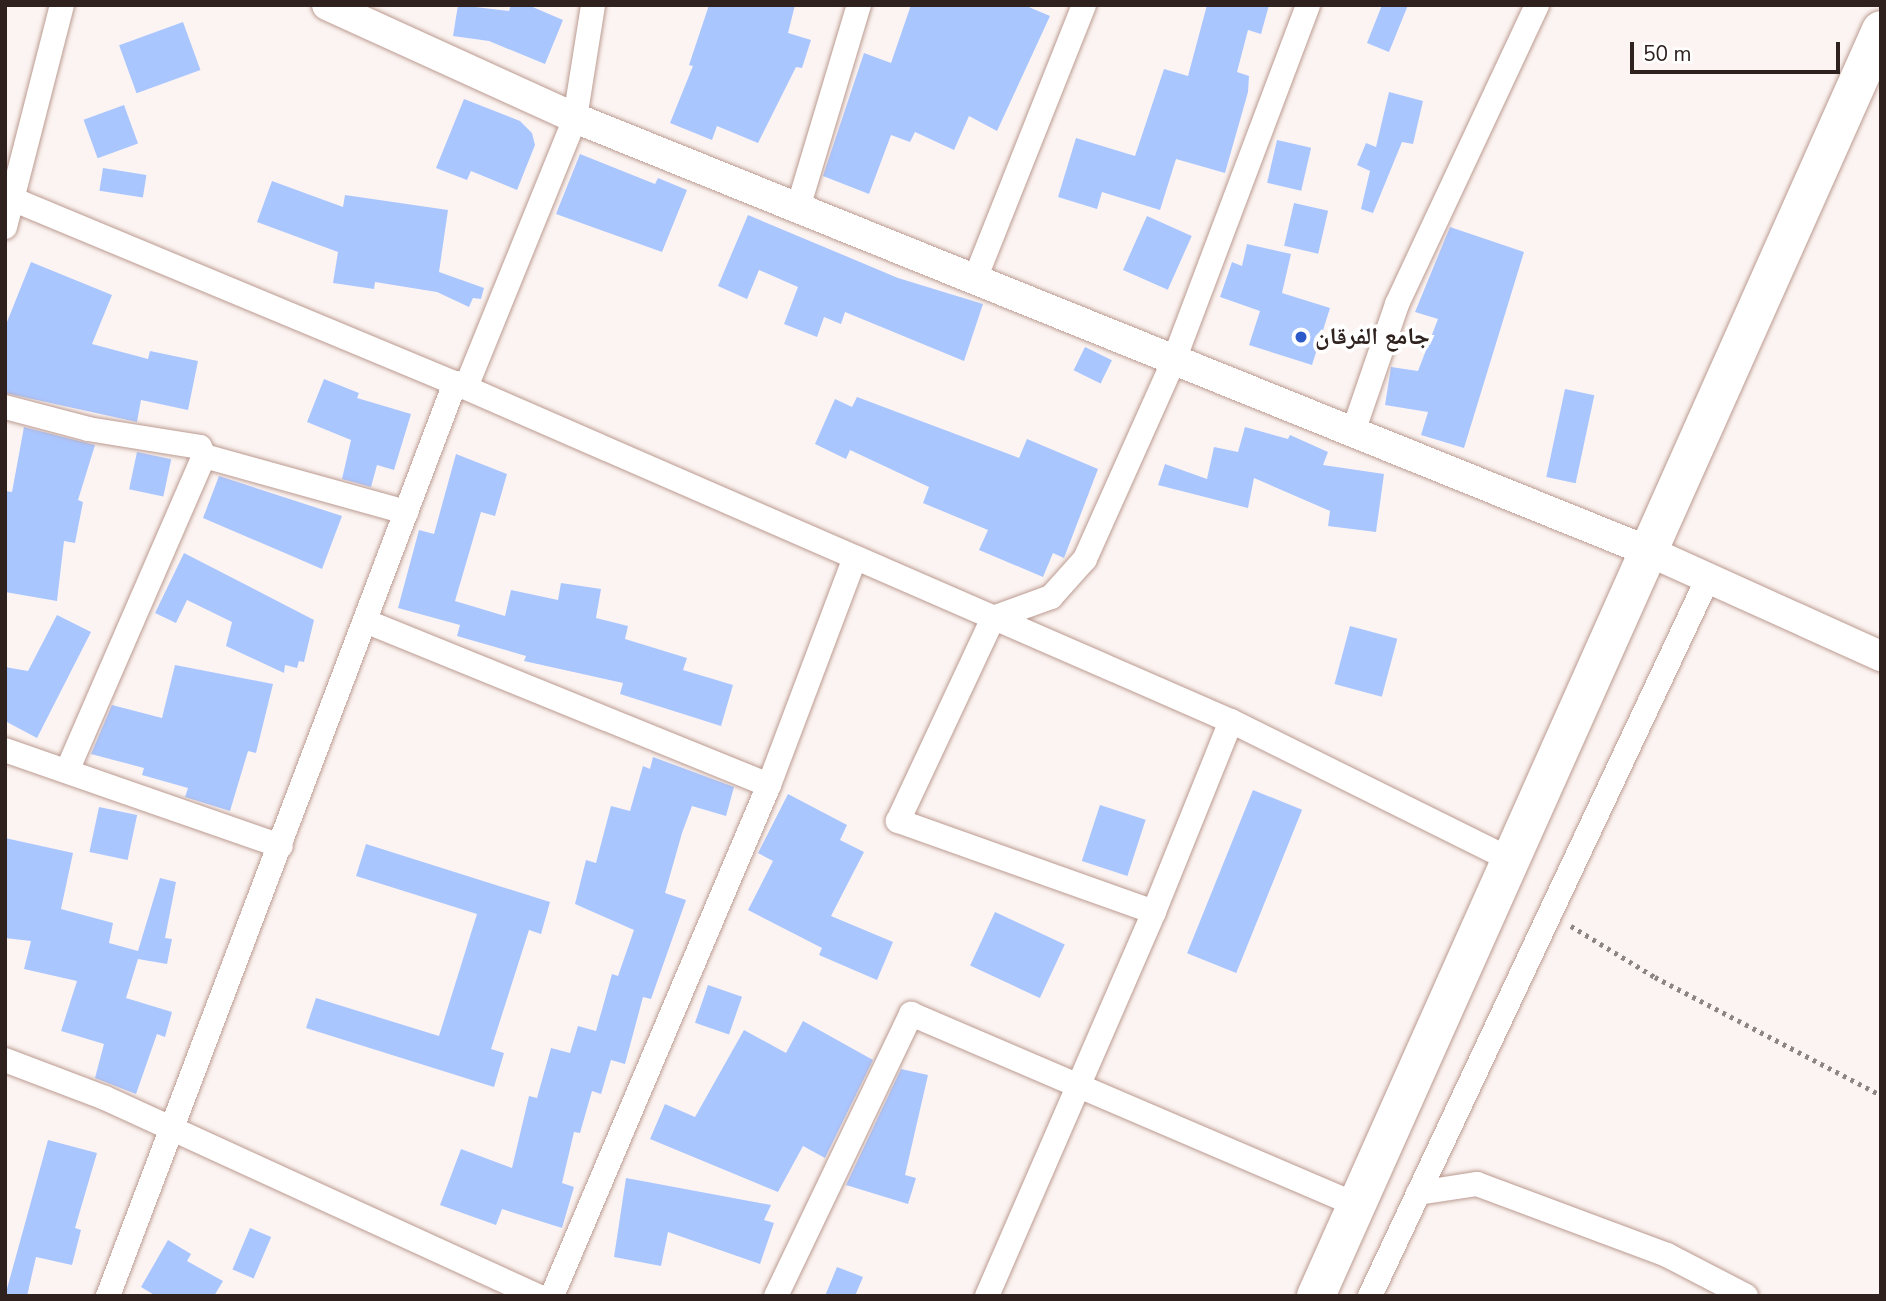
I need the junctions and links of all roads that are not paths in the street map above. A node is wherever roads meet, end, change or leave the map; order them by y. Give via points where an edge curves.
1 (62, 5) edge
2 (327, 5) edge
3 (593, 5) edge
4 (859, 5) edge
5 (1084, 5) edge
6 (1308, 5) edge
7 (1537, 5) edge
8 (1881, 30) edge
9 (575, 118) junction
10 (9, 197) edge
11 (798, 208) junction
12 (5, 227) edge
13 (975, 279) junction
14 (1174, 360) junction
15 (460, 385) junction
16 (5, 407) edge
17 (1353, 432) junction
18 (204, 456) junction
19 (406, 512) junction
20 (1648, 551) junction
21 (855, 558) junction
22 (1709, 578) junction
23 (993, 618) junction
24 (365, 621) junction
25 (1881, 656) edge
26 (1231, 721) junction
27 (5, 750) edge
28 (67, 771) junction
29 (769, 785) junction
30 (281, 846) junction
31 (1513, 861) junction
32 (1154, 912) junction
33 (5, 1060) edge
34 (1079, 1085) junction
35 (174, 1129) junction
36 (1418, 1193) junction
37 (1357, 1205) junction
38 (108, 1296) edge
39 (537, 1296) edge
40 (552, 1296) edge
41 (776, 1296) edge
42 (988, 1296) edge
43 (1316, 1296) edge
44 (1370, 1296) edge
45 (1746, 1296) edge

1 - 10 street
2 - 9 street
3 - 9 street
4 - 11 street
5 - 13 street
6 - 14 street
7 - 17 street via 1397,304
8 - 20 main road
9 - 11 street
9 - 15 street
10 - 12 street
10 - 15 street
11 - 13 street
13 - 14 street
14 - 17 street
14 - 23 street via 1085,559 1051,597
15 - 19 street
15 - 21 street
16 - 18 street via 88,429 200,447
17 - 20 street
18 - 19 street
18 - 28 street
19 - 24 street
20 - 22 street
20 - 31 main road
21 - 23 street
21 - 29 street
22 - 25 street
22 - 36 street
23 - 26 street
23 - 32 street via 898,821
24 - 29 street
24 - 30 street
26 - 31 street
26 - 32 street
27 - 28 street
28 - 30 street
29 - 40 street
30 - 35 street
31 - 37 main road
32 - 34 street
33 - 35 street
34 - 37 street
34 - 41 street via 911,1014
34 - 42 street
35 - 38 street
35 - 39 street
36 - 44 street
36 - 45 street via 1477,1184 1667,1255
37 - 43 main road

